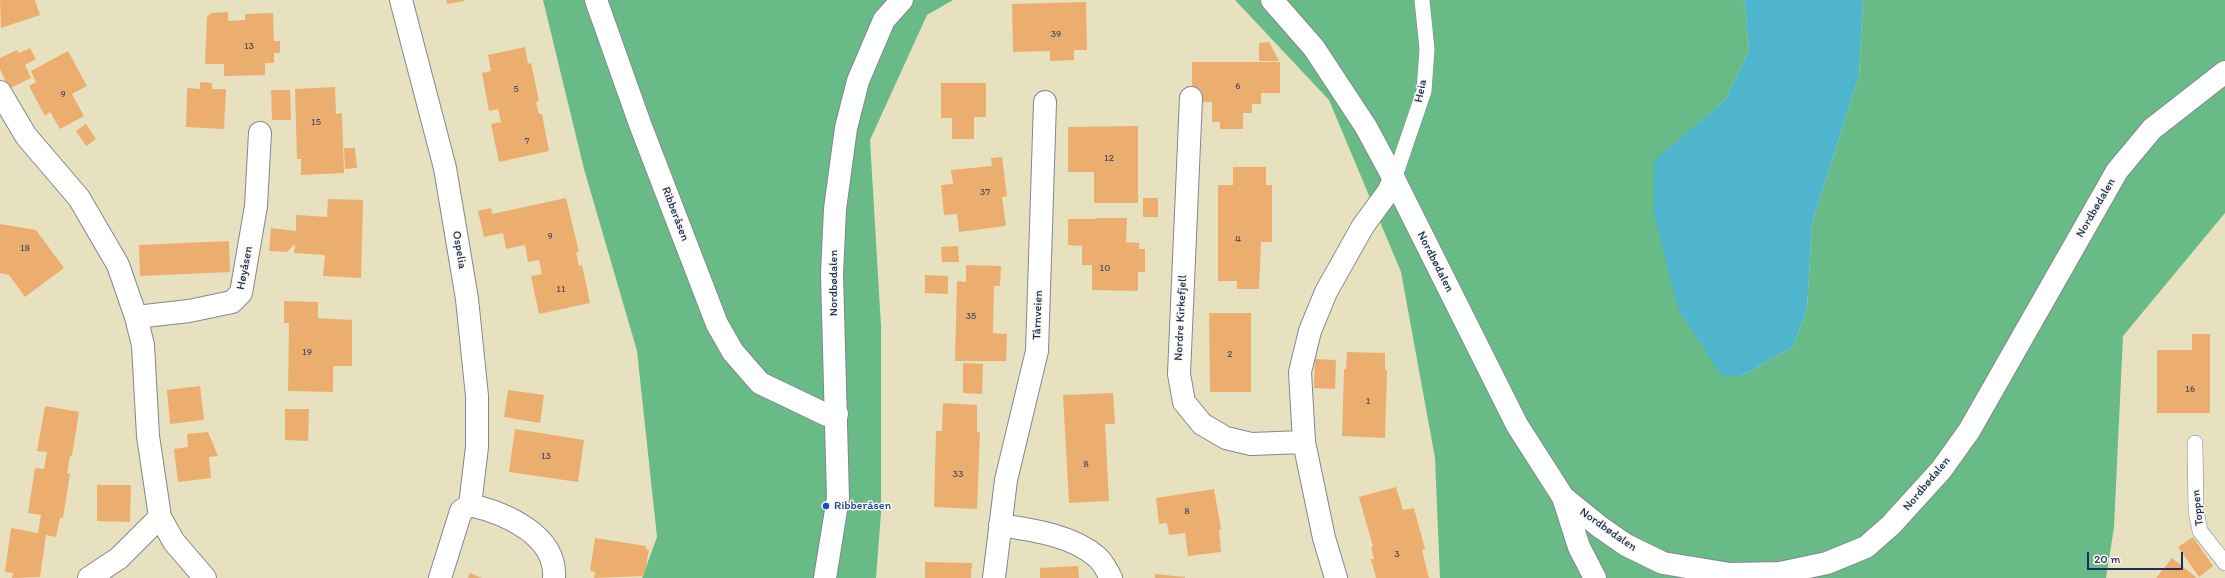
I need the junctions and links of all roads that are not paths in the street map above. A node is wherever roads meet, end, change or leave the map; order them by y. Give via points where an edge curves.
1 (401, 0) edge
2 (596, 0) edge
3 (902, 0) edge
4 (1272, 0) edge
5 (1422, 0) edge
6 (2225, 72) edge
7 (0, 92) edge
8 (1191, 98) dead end
9 (1045, 102) dead end
10 (260, 133) dead end
11 (1394, 179) junction
12 (136, 317) junction
13 (837, 414) junction
14 (1304, 442) junction
15 (2195, 443) dead end
16 (1563, 497) junction
17 (470, 505) junction
18 (160, 517) junction
19 (1000, 525) junction
20 (2225, 564) edge
21 (1729, 576) edge
22 (89, 578) edge
23 (205, 578) edge
24 (440, 578) edge
25 (554, 578) edge
26 (825, 578) edge
27 (994, 578) edge
28 (1111, 578) edge
29 (1336, 578) edge
30 (1594, 578) edge

1 - 17 street, Ospelia via 445,168 468,299 477,403 477,446
2 - 13 street, Ribberåsen via 642,132 717,324 733,352 760,383 827,415
3 - 13 street, Nordbødalen via 884,20 858,80 846,128 835,209 832,274
4 - 11 street, Nordbødalen via 1314,48 1366,127
5 - 11 lane, Heia via 1427,49 1424,91
6 - 21 street, Nordbødalen via 2152,130 2117,171 1969,431 1941,470 1891,525 1866,547 1827,562 1780,573
7 - 12 street via 26,136 79,198 118,265
8 - 14 street, Nordre Kirkefjell via 1179,374 1184,402 1202,424 1226,438 1251,444
9 - 19 street, Tårnveien via 1037,351 1006,480
10 - 12 street, Høyåsen via 256,206 242,293 232,302 189,311
11 - 14 street via 1388,192 1363,226 1326,292 1310,331 1300,372
11 - 16 street, Nordbødalen via 1517,425
12 - 18 street via 143,345 148,436
13 - 26 street, Nordbødalen via 838,498
14 - 29 street via 1324,538
15 - 20 lane, Toppen via 2196,511 2200,531
16 - 21 street, Nordbødalen via 1626,545 1663,563
16 - 30 street via 1579,547
17 - 24 street via 461,512
17 - 25 street via 512,519 532,533 547,548 554,568
18 - 22 street via 119,558
18 - 23 street via 174,542
19 - 27 street, Tårnveien
19 - 28 street via 1078,544 1098,558

